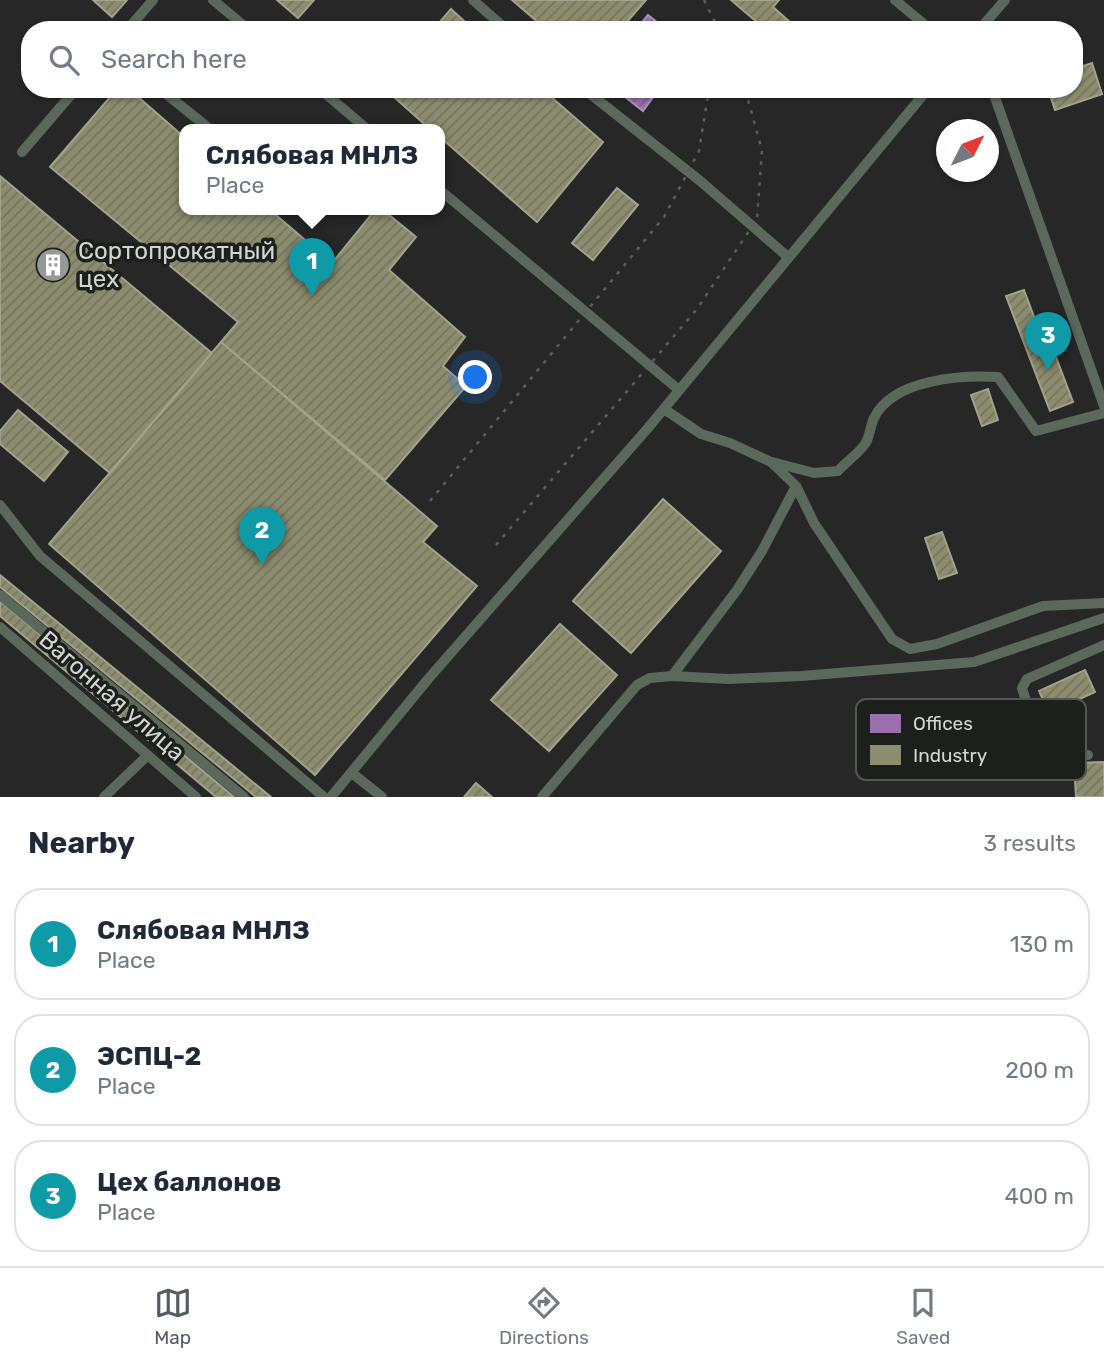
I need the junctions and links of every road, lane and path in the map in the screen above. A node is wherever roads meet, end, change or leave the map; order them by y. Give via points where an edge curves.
1 (153, 0) edge
2 (213, 0) edge
3 (473, 0) edge
4 (895, 0) edge
5 (1005, 0) edge
6 (135, 21) edge
7 (238, 21) edge
8 (497, 21) edge
9 (920, 21) edge
10 (987, 21) edge
11 (68, 98) edge
12 (171, 98) edge
13 (331, 98) edge
14 (595, 98) edge
15 (920, 98) edge
16 (995, 98) edge
17 (204, 124) edge
18 (361, 124) edge
19 (22, 152) dead end
20 (445, 194) edge
21 (788, 257) junction
22 (679, 390) junction
23 (1104, 406) edge
24 (664, 409) junction
25 (1104, 413) edge
26 (771, 462) junction
27 (796, 486) junction
28 (0, 505) edge
29 (0, 595) edge
30 (1104, 603) edge
31 (1104, 618) edge
32 (0, 627) edge
33 (1104, 645) edge
34 (673, 676) junction
35 (1026, 699) edge
36 (148, 755) junction
37 (352, 773) junction
38 (104, 797) edge
39 (196, 797) edge
40 (244, 797) edge
41 (324, 797) edge
42 (331, 797) edge
43 (382, 797) edge
44 (542, 797) edge

1 - 6 street
2 - 7 street
3 - 8 street
4 - 9 street
5 - 10 street
11 - 19 street
12 - 17 street
13 - 18 street
14 - 21 street
15 - 21 street
16 - 23 street
20 - 22 street
21 - 22 street
22 - 24 street
24 - 26 street via 701,434
24 - 37 street via 436,669
25 - 26 street via 1036,431 998,377 921,383 891,400 874,417 866,443 838,471 814,473
26 - 27 street
27 - 30 street via 814,523 870,608 892,639 910,649 937,644 1043,606
27 - 34 street via 737,590
28 - 41 street via 40,556
29 - 40 street
31 - 34 street via 974,662 801,676
32 - 36 street, Вагонная улица
33 - 35 street via 1027,679 1021,688
34 - 44 street via 650,678 637,685
36 - 38 street
36 - 39 street, Вагонная улица
37 - 42 street
37 - 43 street

